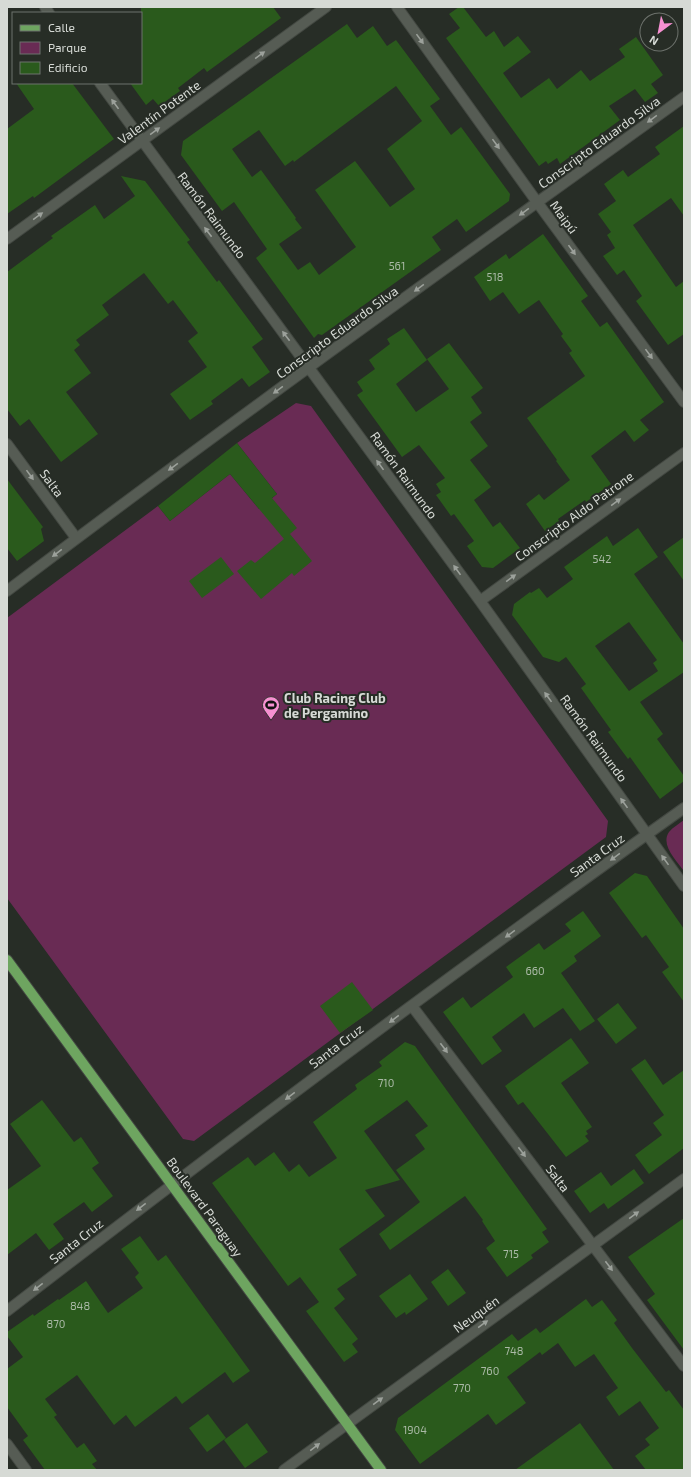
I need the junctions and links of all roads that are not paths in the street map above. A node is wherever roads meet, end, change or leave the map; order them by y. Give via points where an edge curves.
1 (326, 7) edge
2 (397, 7) edge
3 (101, 84) edge
4 (684, 97) edge
5 (141, 141) junction
6 (537, 202) junction
7 (7, 239) edge
8 (309, 367) junction
9 (684, 402) edge
10 (7, 444) edge
11 (684, 453) edge
12 (76, 538) junction
13 (7, 591) edge
14 (480, 601) junction
15 (684, 808) edge
16 (647, 834) junction
17 (684, 886) edge
18 (7, 960) edge
19 (412, 1006) junction
20 (684, 1179) edge
21 (172, 1184) junction
22 (593, 1245) junction
23 (7, 1311) edge
24 (684, 1366) edge
25 (346, 1423) junction
26 (7, 1444) edge
27 (26, 1470) edge
28 (284, 1470) edge
29 (380, 1470) edge

5 -> 1 street, Valentín Potente
2 -> 6 street, Maipú
5 -> 3 street, Ramón Raimundo
4 -> 6 street, Conscripto Eduardo Silva
7 -> 5 street, Valentín Potente
8 -> 5 street, Ramón Raimundo
6 -> 8 street, Conscripto Eduardo Silva
6 -> 9 street, Maipú
8 -> 12 street, Conscripto Eduardo Silva
14 -> 8 street, Ramón Raimundo
10 -> 12 street, Salta
14 -> 11 street, Conscripto Aldo Patrone
12 -> 13 street, Conscripto Eduardo Silva
16 -> 14 street, Ramón Raimundo
15 - 16 street, Santa Cruz
17 -> 16 street, Ramón Raimundo
16 -> 19 street, Santa Cruz
18 - 21 main road, Boulevard Paraguay
19 -> 21 street, Santa Cruz
19 -> 22 street, Salta
22 -> 20 street, Neuquén
21 -> 23 street, Santa Cruz
21 - 25 main road, Boulevard Paraguay
22 -> 24 street, Salta
25 -> 22 street, Neuquén
28 -> 25 street, Neuquén
25 - 29 main road, Boulevard Paraguay
26 - 27 street

